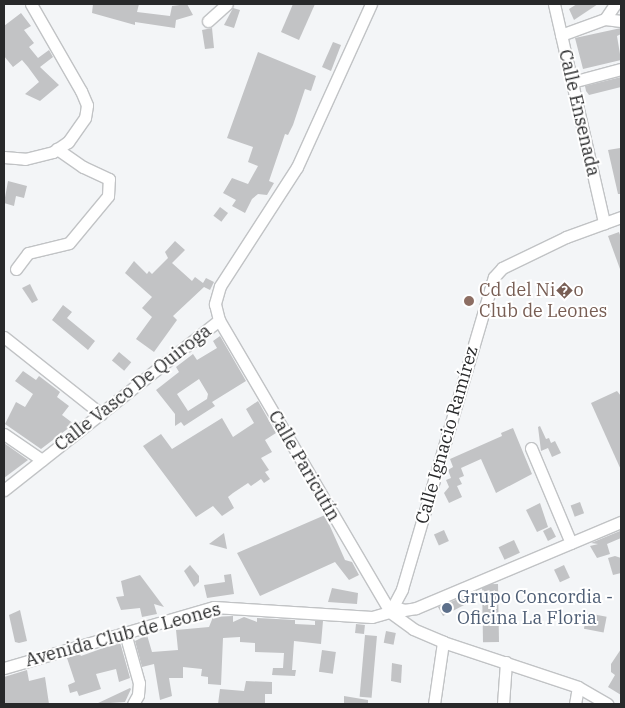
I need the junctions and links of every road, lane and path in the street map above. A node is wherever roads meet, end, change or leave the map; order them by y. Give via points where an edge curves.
1 (31, 4) edge
2 (227, 4) edge
3 (371, 4) edge
4 (554, 4) edge
5 (615, 4) edge
6 (605, 19) junction
7 (208, 21) dead end
8 (621, 21) edge
9 (561, 35) junction
10 (621, 69) edge
11 (572, 82) junction
12 (57, 149) junction
13 (4, 157) edge
14 (621, 217) edge
15 (604, 223) junction
16 (16, 268) dead end
17 (218, 320) junction
18 (4, 337) edge
19 (101, 414) junction
20 (4, 434) edge
21 (531, 448) dead end
22 (42, 460) junction
23 (4, 490) edge
24 (621, 522) edge
25 (571, 543) junction
26 (392, 609) junction
27 (125, 633) junction
28 (443, 642) junction
29 (506, 662) junction
30 (4, 668) edge
31 (578, 686) junction
32 (133, 704) edge
33 (434, 704) edge
34 (503, 704) edge
35 (575, 704) edge
36 (607, 704) edge

1 - 12 street via 87,105 85,118 78,130
2 - 7 street
3 - 17 street, Calle Vasco De Quiroga via 297,167 220,286 215,304
4 - 9 street, Calle Ensenada
5 - 6 street
6 - 8 street
6 - 9 street
9 - 11 street, Calle Ensenada
10 - 11 street
11 - 15 street, Calle Ensenada
12 - 13 street via 25,159
12 - 16 street via 83,167 109,179 108,196 69,243 28,253
14 - 15 street, Calle Ignacio Ramírez
15 - 26 street, Calle Ignacio Ramírez via 502,268 494,277
17 - 19 street, Calle Vasco De Quiroga
17 - 26 street, Calle Paricutín
18 - 19 street
19 - 22 street, Calle Vasco De Quiroga
20 - 22 street
21 - 25 street
22 - 23 street, Calle Vasco De Quiroga
24 - 25 street, Avenida Club de Leones
25 - 26 street, Avenida Club de Leones via 410,610
26 - 27 street, Avenida Club de Leones via 372,617 214,607
26 - 28 street via 413,629
27 - 30 street, Avenida Club de Leones
27 - 32 street via 139,683
28 - 29 street
28 - 33 street
29 - 31 street
29 - 34 street
31 - 35 street
31 - 36 street

